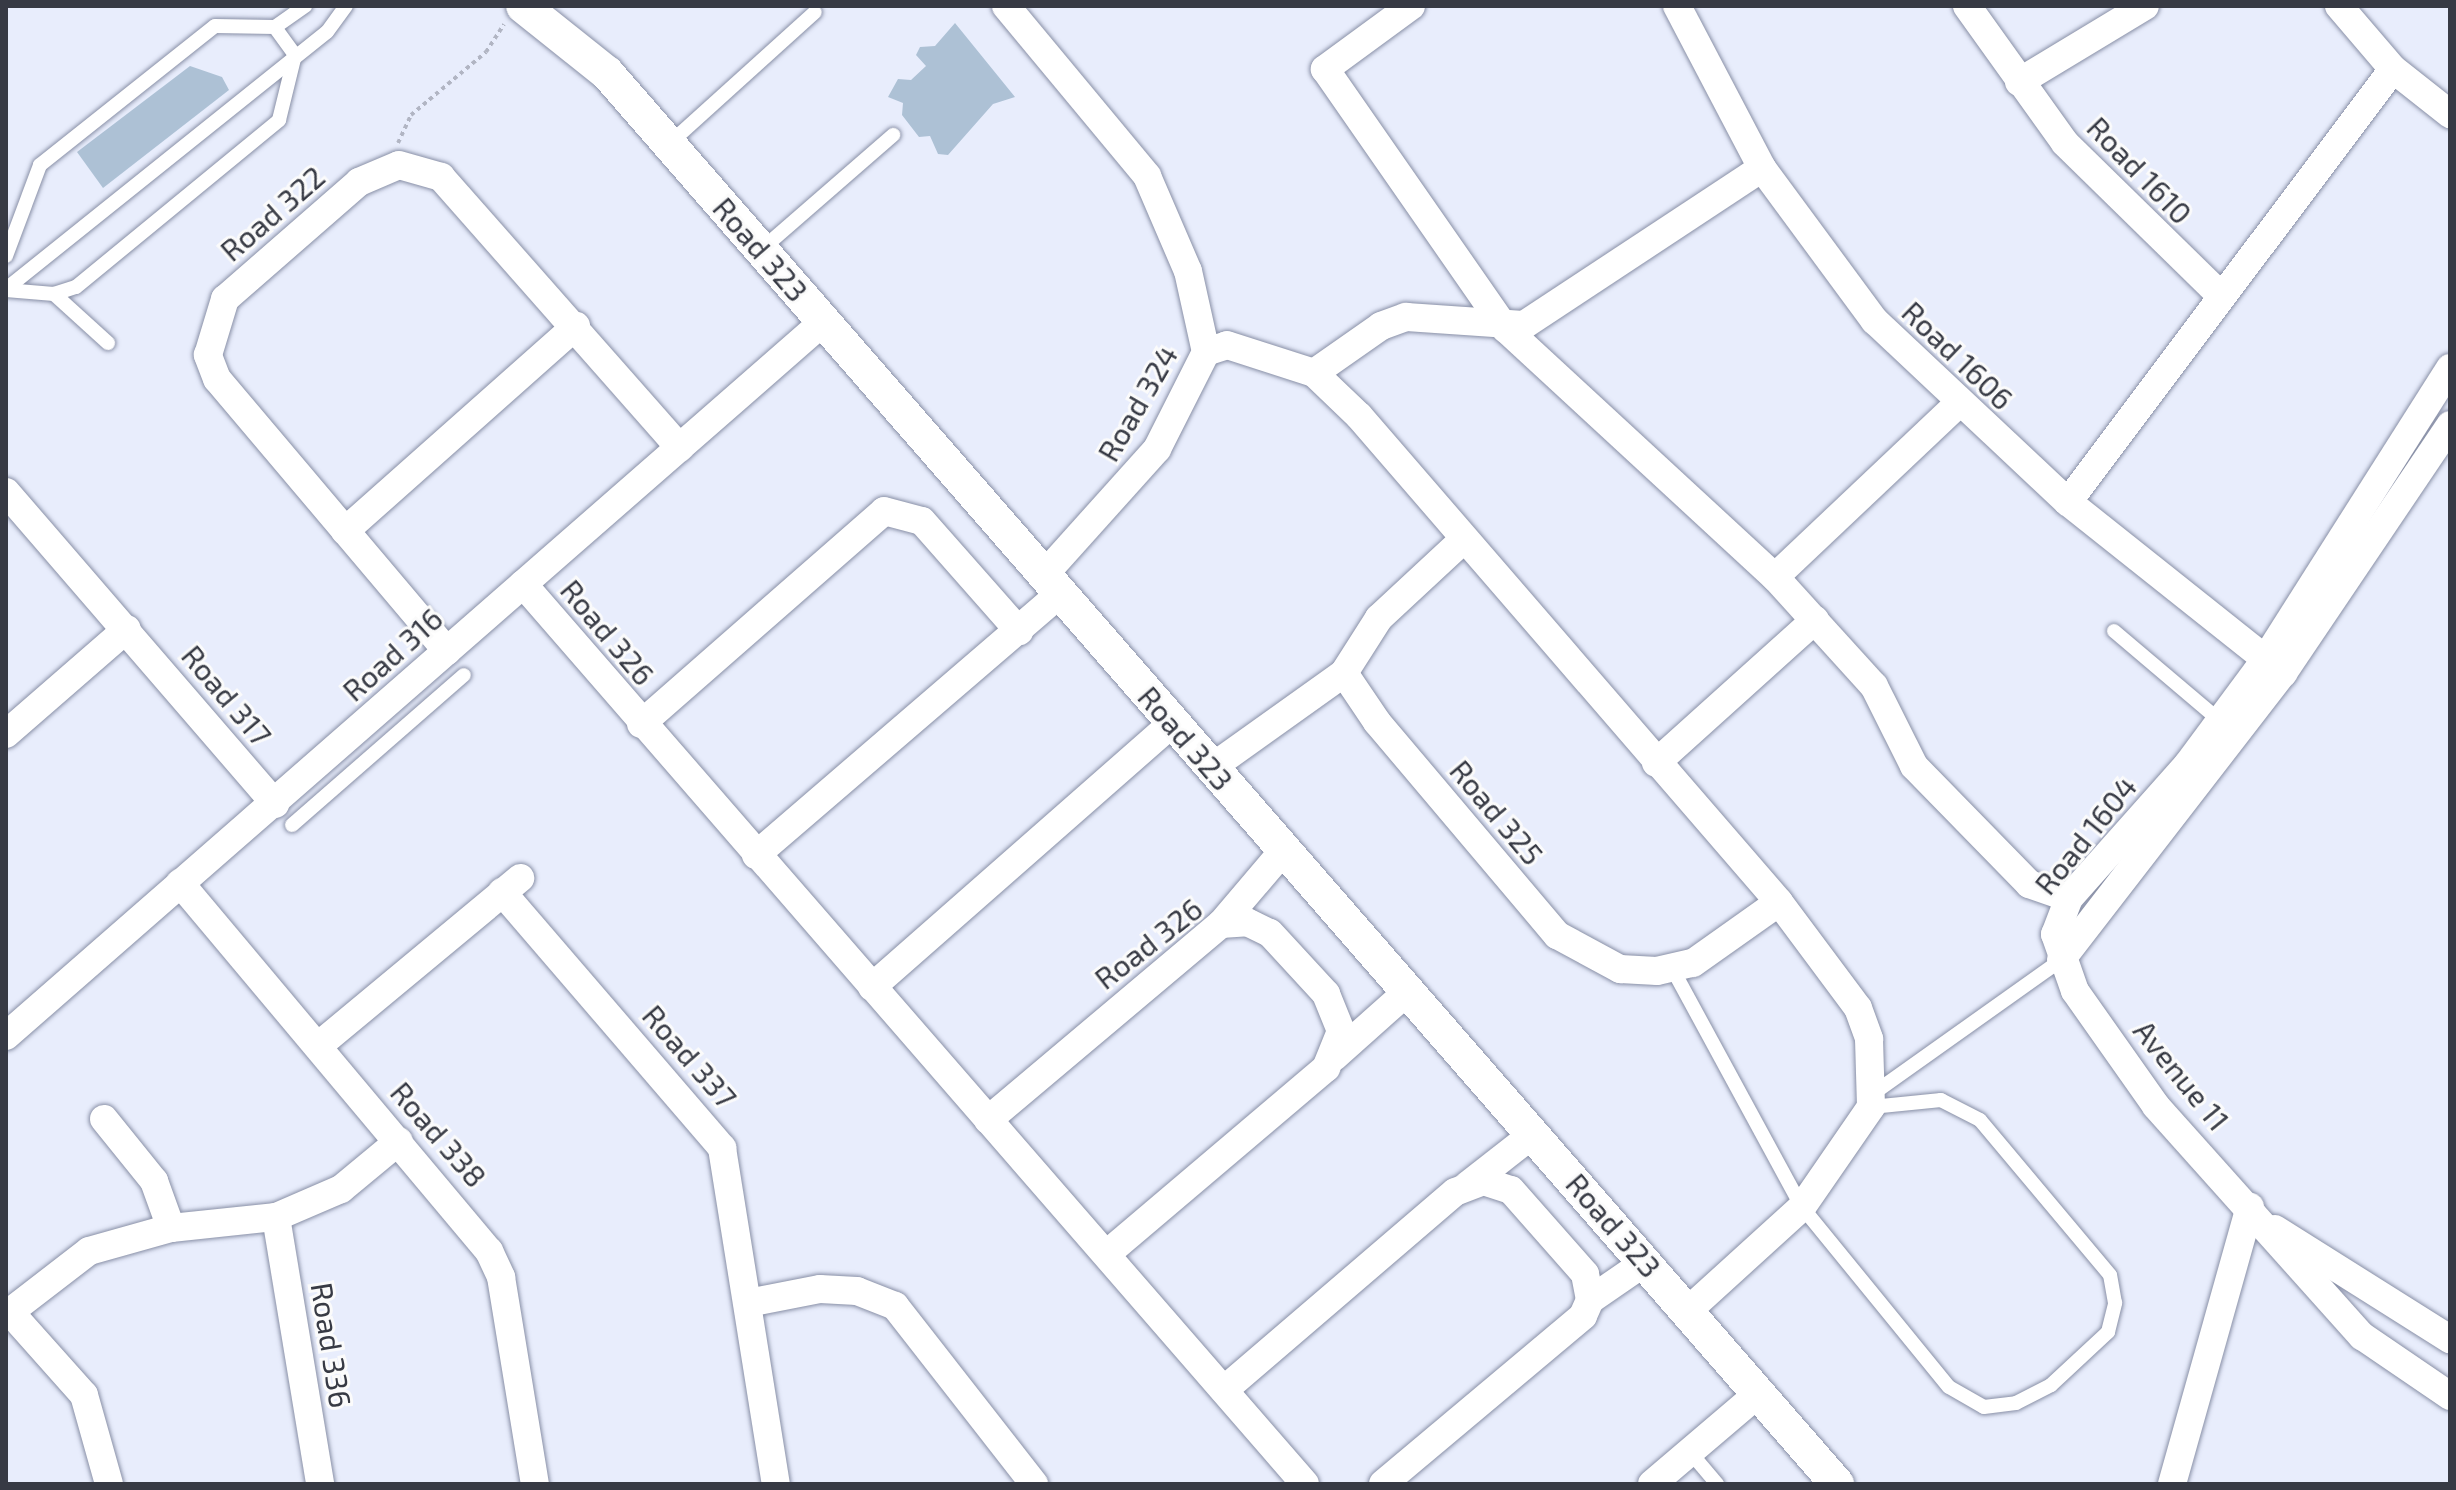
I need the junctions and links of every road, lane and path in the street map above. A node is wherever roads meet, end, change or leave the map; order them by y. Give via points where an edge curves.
1 (305, 6) edge
2 (346, 6) edge
3 (1006, 6) edge
4 (1411, 6) edge
5 (1677, 6) edge
6 (1967, 6) edge
7 (2145, 6) edge
8 (2339, 6) edge
9 (516, 10) edge
10 (815, 12) dead end
11 (275, 27) junction
12 (295, 55) junction
13 (2393, 69) junction
14 (2019, 82) junction
15 (2450, 114) edge
16 (893, 135) dead end
17 (670, 144) junction
18 (399, 165) junction
19 (1762, 168) junction
20 (762, 249) junction
21 (6, 256) edge
22 (6, 290) edge
23 (54, 294) junction
24 (2221, 296) junction
25 (823, 322) junction
26 (576, 326) junction
27 (1506, 329) junction
28 (108, 343) dead end
29 (1206, 352) junction
30 (2450, 368) edge
31 (1314, 373) junction
32 (1957, 405) junction
33 (2450, 425) edge
34 (680, 448) junction
35 (6, 492) edge
36 (2068, 502) junction
37 (345, 531) junction
38 (1463, 540) junction
39 (1775, 577) junction
40 (523, 584) junction
41 (1053, 584) junction
42 (1815, 620) junction
43 (127, 629) junction
44 (1019, 631) junction
45 (2114, 631) dead end
46 (447, 651) junction
47 (2274, 666) junction
48 (1344, 673) junction
49 (464, 675) dead end
50 (2220, 721) junction
51 (1172, 723) junction
52 (641, 724) junction
53 (6, 734) edge
54 (1656, 763) junction
55 (1211, 768) junction
56 (284, 814) junction
57 (1284, 850) junction
58 (756, 855) junction
59 (180, 883) junction
60 (2069, 898) junction
61 (1779, 902) junction
62 (1221, 924) junction
63 (2061, 960) junction
64 (1672, 968) junction
65 (872, 987) junction
66 (1408, 991) junction
67 (6, 1036) edge
68 (318, 1046) junction
69 (1334, 1057) junction
70 (1873, 1100) junction
71 (104, 1119) dead end
72 (988, 1120) junction
73 (1533, 1134) junction
74 (399, 1141) junction
75 (1468, 1185) junction
76 (1802, 1207) junction
77 (2257, 1215) junction
78 (276, 1217) junction
79 (171, 1228) junction
80 (1107, 1254) junction
81 (1645, 1262) junction
82 (1590, 1300) junction
83 (748, 1303) junction
84 (1689, 1310) junction
85 (8, 1314) edge
86 (2450, 1339) edge
87 (1224, 1390) junction
88 (1759, 1393) junction
89 (2450, 1396) edge
90 (1690, 1452) junction
91 (109, 1484) edge
92 (320, 1484) edge
93 (535, 1484) edge
94 (776, 1484) edge
95 (1034, 1484) edge
96 (1305, 1484) edge
97 (1383, 1484) edge
98 (1652, 1484) edge
99 (1717, 1484) edge
100 (1837, 1484) edge
101 (2172, 1484) edge

1 - 11 lane
2 - 12 lane
3 - 29 street, Road 324 via 1147,176 1188,271
4 - 27 street via 1325,69
5 - 19 street, Road 1606
6 - 14 street, Road 1610
7 - 14 street
8 - 13 street
9 - 17 street, Road 323 via 584,51
9 - 18 path via 486,52 404,123
10 - 17 lane
11 - 12 lane
11 - 21 lane via 215,26 40,165
12 - 22 lane
12 - 23 lane via 279,120 76,287
13 - 15 street
13 - 24 street
14 - 24 street, Road 1610 via 2112,196
16 - 20 lane
17 - 20 street, Road 323
18 - 26 street via 428,170 453,186
18 - 37 street, Road 322 via 359,182 225,299 211,325 208,355 217,379
19 - 27 street via 1538,318
19 - 32 street, Road 1606 via 1834,274
20 - 25 street, Road 323
22 - 23 lane
23 - 28 lane
24 - 36 street
25 - 34 street, Road 316
25 - 41 street, Road 323
26 - 34 street
26 - 37 street
27 - 31 street via 1454,316 1406,317 1381,326
27 - 39 street
29 - 31 street via 1227,345
29 - 41 street, Road 324 via 1157,449
30 - 47 street, Road 1604
31 - 38 street
32 - 36 street, Road 1606
32 - 39 street
33 - 47 street, Road 1604
34 - 40 street, Road 316
35 - 43 street, Road 317
36 - 47 street, Road 1606
37 - 46 street, Road 322
38 - 48 street via 1379,618
38 - 54 street
39 - 42 street
40 - 46 street, Road 316
40 - 52 street, Road 326
41 - 44 street, Road 324
41 - 51 street, Road 323
42 - 54 street
42 - 60 street via 1874,686 1914,766 2029,884
43 - 53 street
43 - 56 street, Road 317
44 - 52 street, Road 326 via 922,521 884,511
44 - 58 street, Road 324
45 - 50 lane
46 - 56 street, Road 316
47 - 50 street, Road 1604
47 - 63 street, Road 1604
48 - 55 street
48 - 64 street, Road 325 via 1377,722 1557,935 1620,969
49 - 56 lane
50 - 60 street, Road 1604
51 - 55 street, Road 323
51 - 65 street
52 - 58 street, Road 326
54 - 61 street
55 - 57 street, Road 323
56 - 59 street, Road 316
57 - 62 street
57 - 66 street, Road 323
58 - 65 street, Road 326
59 - 67 street, Road 316
59 - 68 street, Road 338
60 - 63 street, Road 1604 via 2055,934
61 - 64 street, Road 325 via 1725,944
61 - 70 street via 1858,1008
62 - 69 street, Road 326 via 1247,922 1270,933 1326,994 1341,1031
62 - 72 street, Road 326
63 - 70 lane
63 - 77 street, Avenue 11 via 2156,1106
64 - 76 lane
65 - 72 street, Road 326
66 - 69 street
66 - 73 street, Road 323
68 - 74 street, Road 338
68 - 83 street, Road 337 via 511,885 714,1133
69 - 80 street
70 - 76 street
70 - 76 lane via 1941,1100 1980,1120 2110,1275 2115,1303 2108,1332 2051,1385 2016,1403 1984,1407 1949,1387
71 - 79 street via 154,1181
72 - 80 street, Road 326
73 - 75 street
73 - 81 street, Road 323
74 - 78 street via 341,1189
74 - 93 street, Road 338 via 473,1225 501,1277
75 - 82 street via 1511,1190 1577,1261
75 - 87 street
76 - 84 street
77 - 86 street, Avenue 11
77 - 89 street, Avenue 11 via 2362,1336
77 - 101 street
78 - 79 street
78 - 92 street, Road 336
79 - 85 street via 89,1251
80 - 87 street, Road 326
81 - 82 street
81 - 84 street, Road 323
82 - 97 street via 1583,1316
83 - 94 street, Road 337
83 - 95 street via 820,1289 857,1291 895,1306
84 - 88 street, Road 323
85 - 91 street via 84,1395
87 - 96 street, Road 326
88 - 90 street
88 - 100 street, Road 323
90 - 98 street
90 - 99 lane

